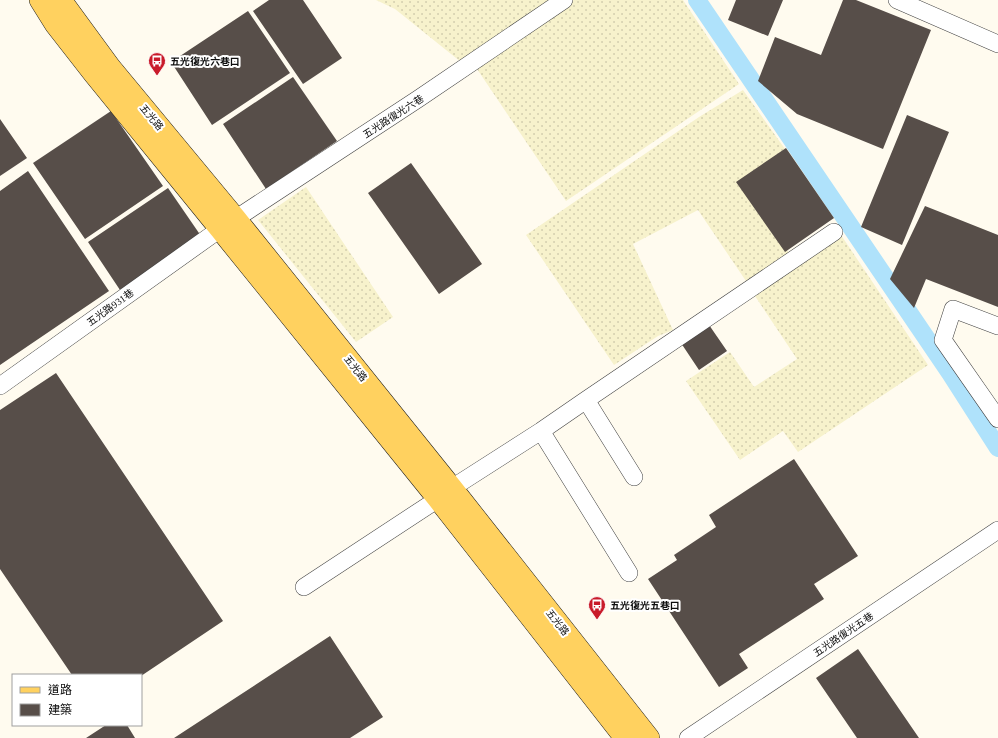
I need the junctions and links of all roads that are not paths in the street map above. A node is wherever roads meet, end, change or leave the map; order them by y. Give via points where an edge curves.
1 (40, 0) edge
2 (60, 0) edge
3 (564, 0) edge
4 (897, 0) edge
5 (998, 44) edge
6 (228, 224) junction
7 (834, 232) dead end
8 (998, 326) edge
9 (0, 386) edge
10 (586, 400) junction
11 (998, 419) edge
12 (541, 431) junction
13 (634, 477) dead end
14 (445, 494) junction
15 (998, 530) edge
16 (629, 573) dead end
17 (304, 587) dead end
18 (625, 738) edge
19 (649, 738) edge
20 (688, 738) edge

1 - 6 main road, 五光路 via 55,24 94,74
2 - 6 main road, 五光路
3 - 6 lane, 五光路復光六巷
4 - 5 lane
6 - 9 lane, 五光路931巷
6 - 14 main road, 五光路
7 - 10 lane
8 - 11 lane via 953,309 943,340
10 - 12 lane
10 - 13 lane
12 - 14 lane
12 - 16 lane
14 - 17 lane
14 - 18 main road, 五光路
14 - 19 main road, 五光路
15 - 20 lane, 五光路復光五巷

